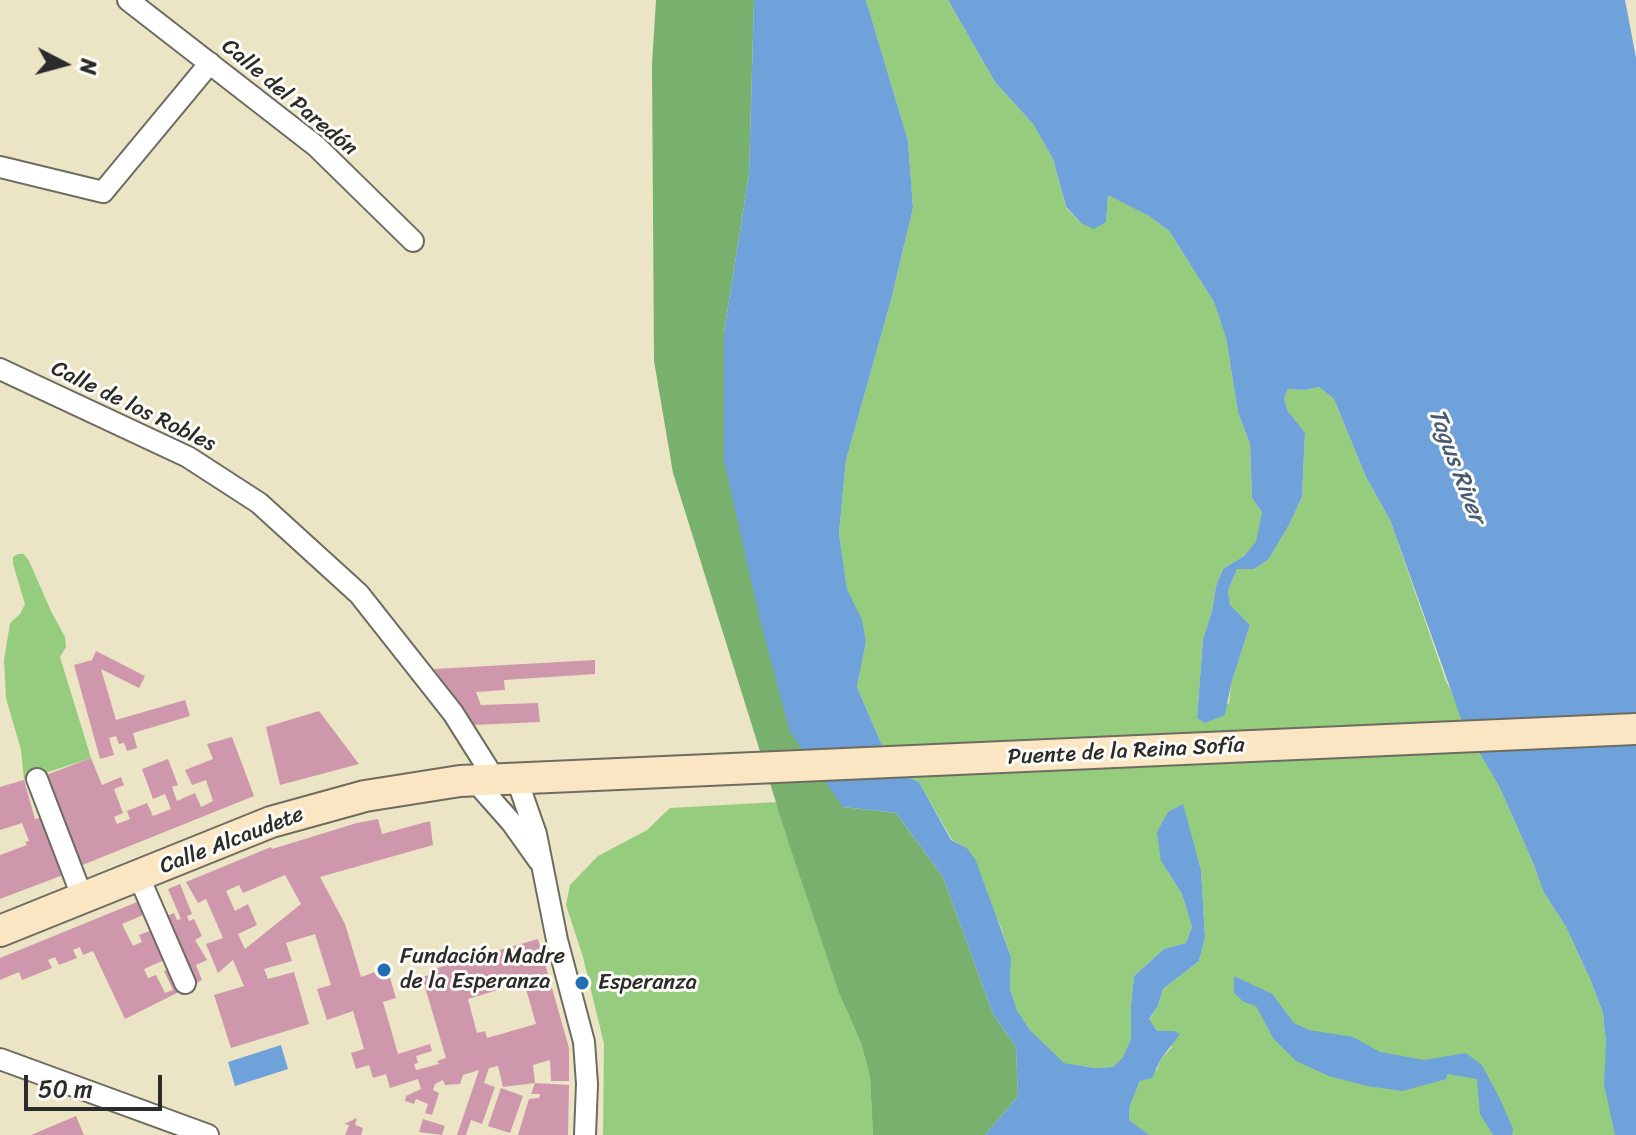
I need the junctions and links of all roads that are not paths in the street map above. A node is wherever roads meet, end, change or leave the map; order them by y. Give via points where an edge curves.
1 (128, 0) edge
2 (210, 63) junction
3 (0, 167) edge
4 (413, 241) dead end
5 (0, 369) edge
6 (1636, 729) edge
7 (468, 737) junction
8 (616, 776) joint
9 (37, 779) dead end
10 (486, 779) junction
11 (542, 864) junction
12 (139, 877) junction
13 (83, 899) junction
14 (0, 931) edge
15 (185, 983) dead end
16 (0, 1059) edge
17 (208, 1135) edge
18 (585, 1135) edge

1 - 2 street, Calle del Paredón
2 - 3 street via 103,192
2 - 4 street, Calle del Paredón via 316,146
5 - 7 street, Calle de los Robles via 188,457 259,503 359,594
6 - 8 main road, Puente de la Reina Sofía
7 - 10 street
7 - 10 street, Calle de los Robles
8 - 10 main road, Calle Alcaudete
9 - 13 street
10 - 11 street
10 - 11 street via 536,834
10 - 12 main road, Calle Alcaudete via 365,796 271,822
11 - 18 street via 584,1042
12 - 13 main road, Calle Alcaudete
12 - 15 street
13 - 14 main road, Calle Alcaudete
16 - 17 street

